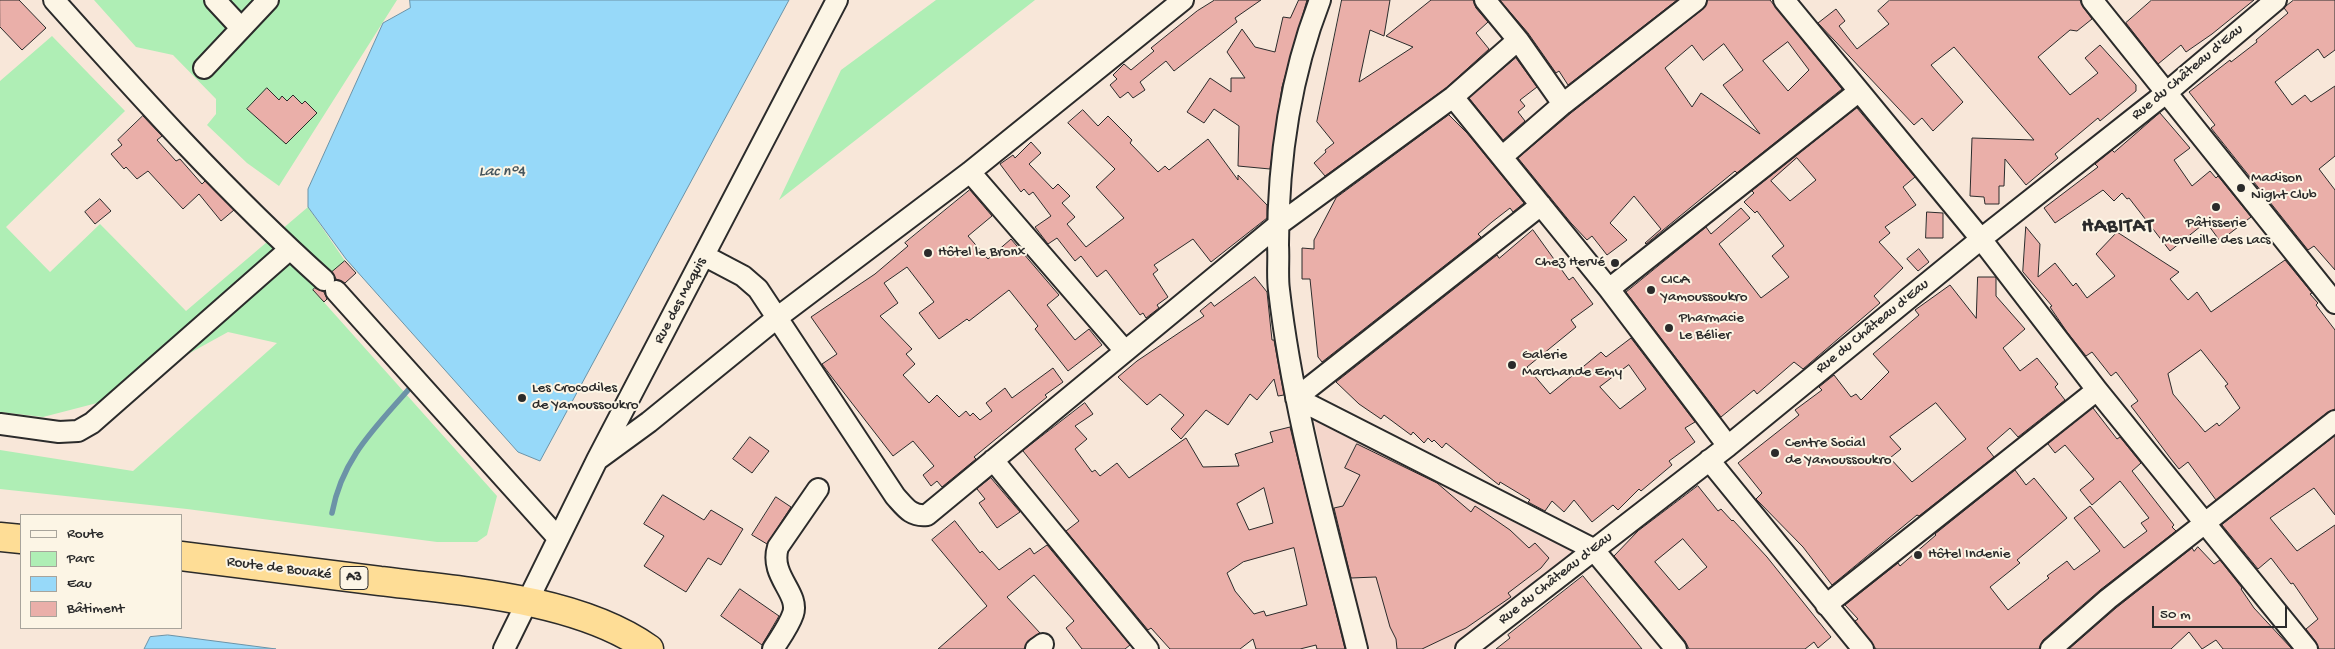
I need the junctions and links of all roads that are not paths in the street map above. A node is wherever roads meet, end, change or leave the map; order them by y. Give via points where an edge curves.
1 (54, 0) edge
2 (214, 0) edge
3 (268, 0) edge
4 (837, 0) edge
5 (1183, 0) edge
6 (1320, 0) edge
7 (1485, 0) edge
8 (1696, 0) edge
9 (1784, 0) edge
10 (2092, 0) edge
11 (2276, 0) edge
12 (240, 28) junction
13 (1518, 40) junction
14 (204, 68) dead end
15 (1858, 92) junction
16 (2166, 92) junction
17 (1453, 97) junction
18 (1563, 104) junction
19 (1502, 156) junction
20 (970, 172) junction
21 (1540, 205) junction
22 (1278, 225) junction
23 (1981, 239) junction
24 (290, 249) junction
25 (705, 256) junction
26 (1609, 289) junction
27 (2335, 302) edge
28 (778, 317) junction
29 (1124, 351) junction
30 (2097, 390) junction
31 (1296, 398) junction
32 (2335, 421) edge
33 (0, 424) edge
34 (1728, 446) junction
35 (597, 460) junction
36 (993, 460) junction
37 (1709, 460) junction
38 (818, 489) dead end
39 (2204, 523) junction
40 (0, 536) edge
41 (558, 538) junction
42 (20, 539) edge
43 (1594, 549) junction
44 (182, 556) edge
45 (526, 602) junction
46 (1826, 605) junction
47 (504, 649) edge
48 (649, 649) edge
49 (774, 649) edge
50 (1148, 649) edge
51 (1357, 649) edge
52 (1466, 649) edge
53 (1676, 649) edge
54 (1864, 649) edge
55 (2051, 649) edge
56 (2308, 649) edge

1 - 24 street via 158,116
2 - 12 street
3 - 12 street
4 - 25 street, Rue des Maquis
5 - 20 street
6 - 22 street via 1292,96 1280,181
7 - 13 street
8 - 18 street
9 - 15 street
10 - 16 street
11 - 16 street, Rue du Château d'Eau
12 - 14 street
13 - 17 street
13 - 18 street
15 - 23 street
15 - 26 street
16 - 23 street, Rue du Château d'Eau
16 - 27 street
17 - 19 street
17 - 22 street
18 - 19 street
19 - 21 street
20 - 28 street
20 - 29 street
21 - 26 street
21 - 31 street
22 - 29 street
22 - 31 street via 1279,289
23 - 30 street
23 - 34 street, Rue du Château d'Eau
24 - 33 street via 92,423 78,431 59,432
24 - 41 street via 330,285
25 - 28 street via 743,276 758,289
25 - 35 street, Rue des Maquis
26 - 34 street
28 - 35 street
28 - 36 street via 908,511 920,516 928,515
29 - 36 street
30 - 39 street
30 - 46 street
31 - 43 street
31 - 51 street
32 - 39 street
34 - 37 street, Rue du Château d'Eau
35 - 41 street, Rue des Maquis
36 - 50 street
37 - 43 street, Rue du Château d'Eau
37 - 46 street
38 - 49 street via 778,547 775,564 792,599 794,613
39 - 55 street
39 - 56 street
40 - 42 highway
41 - 45 street, Rue des Maquis
43 - 52 street, Rue du Château d'Eau
43 - 53 street
44 - 45 highway, Route de Bouaké / A3
45 - 47 street, Rue des Maquis
45 - 48 highway, A3 via 592,620
46 - 54 street

